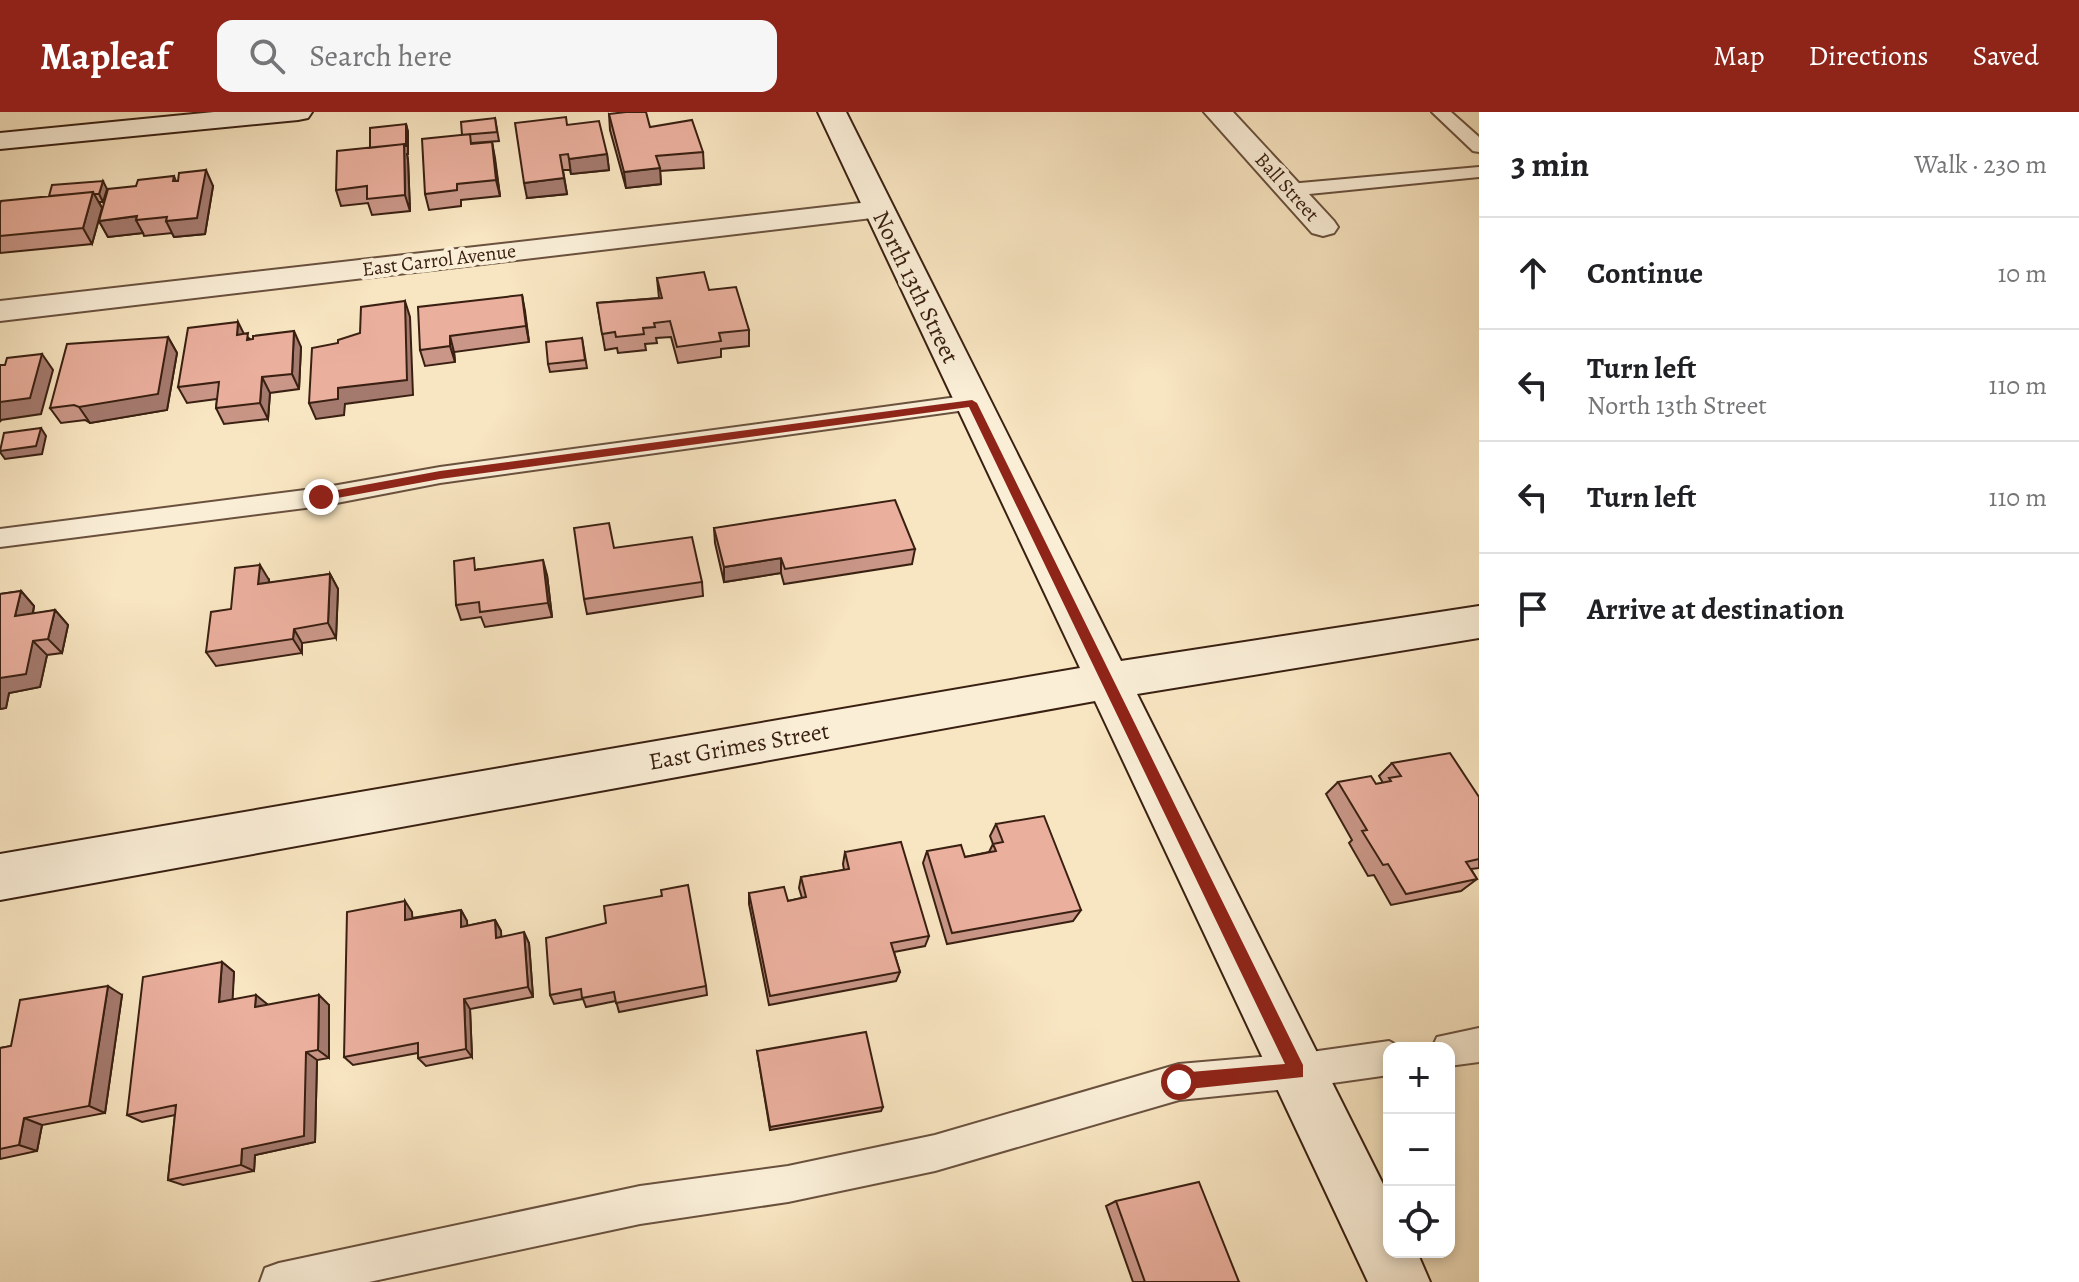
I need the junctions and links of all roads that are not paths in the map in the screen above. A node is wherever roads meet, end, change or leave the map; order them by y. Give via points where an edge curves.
1 (298, 112) edge
2 (832, 112) edge
3 (1218, 112) edge
4 (1441, 112) edge
5 (0, 141) edge
6 (1479, 147) edge
7 (1479, 172) edge
8 (1289, 190) junction
9 (878, 210) junction
10 (1323, 227) dead end
11 (0, 311) edge
12 (972, 403) junction
13 (0, 538) edge
14 (1479, 622) edge
15 (1107, 681) junction
16 (0, 877) edge
17 (1479, 1045) edge
18 (1455, 1048) edge
19 (1383, 1059) edge
20 (1297, 1071) junction
21 (279, 1282) edge
22 (1400, 1282) edge

1 - 5 street
2 - 9 street, North 13th Street
3 - 8 street, Ball Street
4 - 6 lane
7 - 8 lane
8 - 10 street, Ball Street
9 - 11 street, East Carrol Avenue
9 - 12 street, North 13th Street
12 - 13 lane
12 - 15 street, North 13th Street
14 - 15 street, East Grimes Street
15 - 16 street, East Grimes Street
15 - 20 street, North 13th Street
17 - 18 lane
19 - 20 lane
20 - 21 lane via 1179,1082 935,1153 788,1184 640,1205
20 - 22 street, North 13th Street

